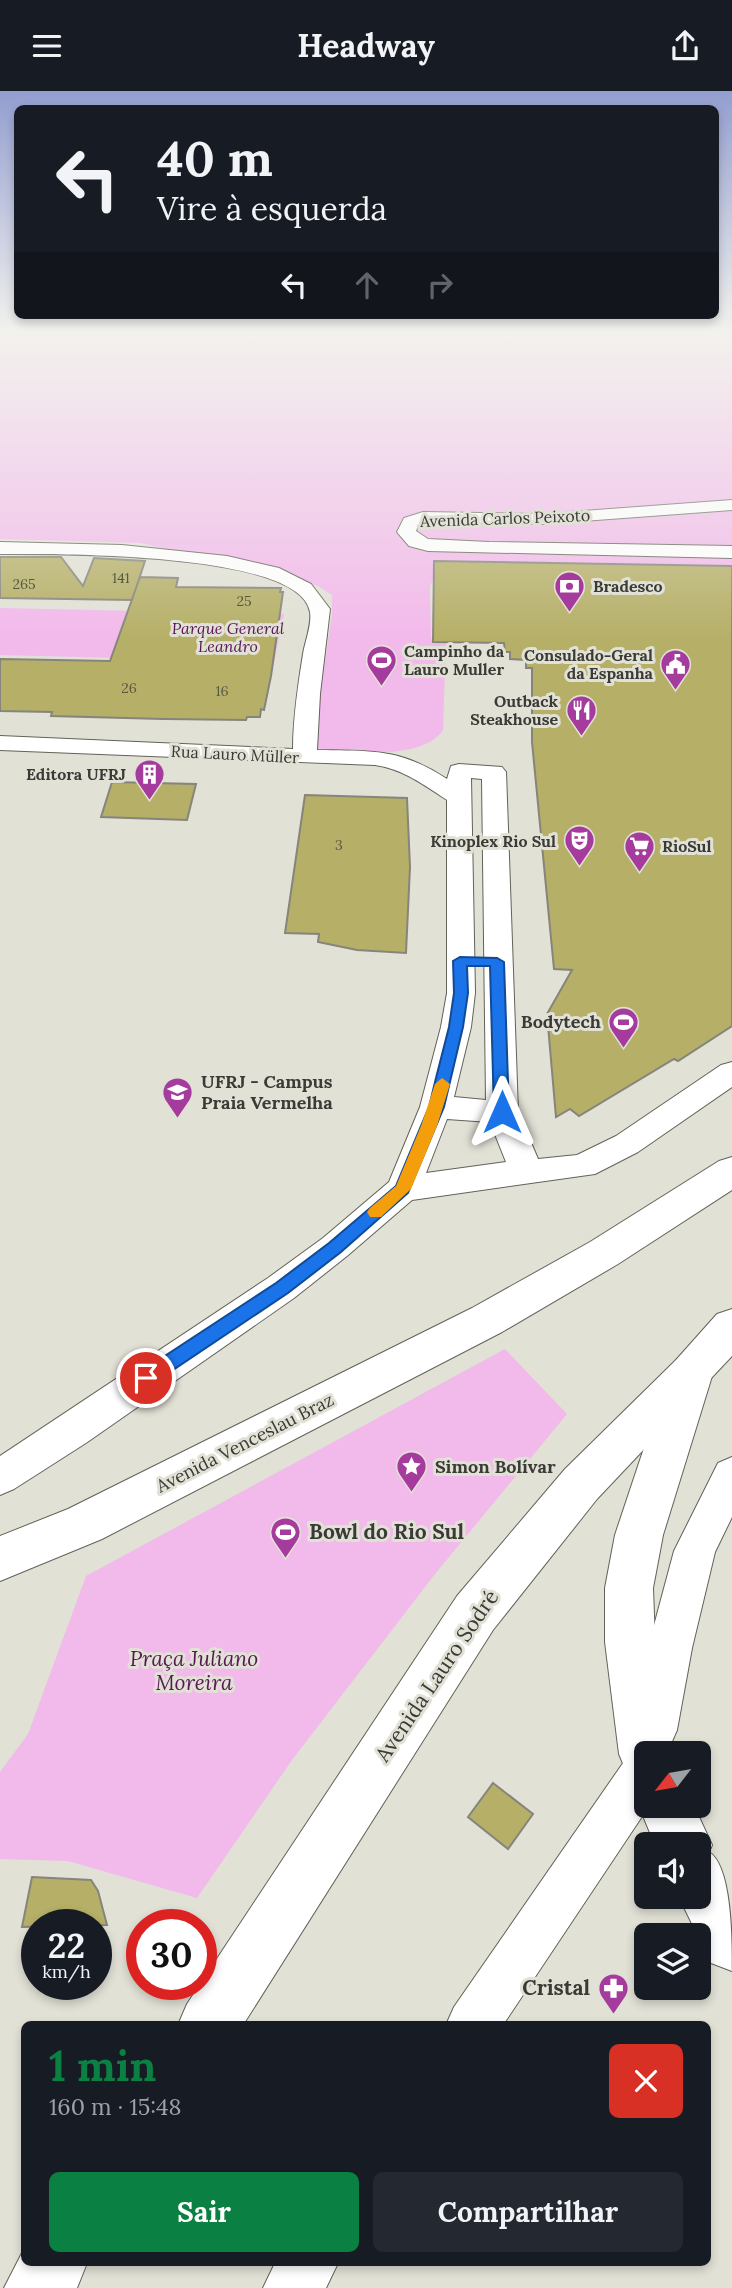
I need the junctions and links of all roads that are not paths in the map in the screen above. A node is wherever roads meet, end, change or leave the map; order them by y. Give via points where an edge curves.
1 (732, 505) edge
2 (0, 548) edge
3 (732, 552) edge
4 (0, 743) edge
5 (305, 757) junction
6 (459, 784) junction
7 (460, 961) junction
8 (497, 962) junction
9 (732, 1072) edge
10 (436, 1107) junction
11 (502, 1112) junction
12 (732, 1171) edge
13 (527, 1172) junction
14 (403, 1189) junction
15 (732, 1326) edge
16 (691, 1373) junction
17 (732, 1475) edge
18 (0, 1477) edge
19 (0, 1559) edge
20 (646, 1741) edge
21 (651, 1741) edge
22 (634, 1787) edge
23 (711, 1901) edge
24 (732, 1942) edge
25 (211, 2021) edge
26 (475, 2021) edge
27 (52, 2266) edge
28 (307, 2266) edge
29 (38, 2288) edge
30 (292, 2288) edge

1 - 3 street, Avenida Carlos Peixoto via 542,519 423,517 410,521 406,532 416,542 428,545
2 - 5 street via 159,551 261,568 309,591 320,609 304,729
4 - 5 street, Rua Lauro Müller
5 - 6 street, Rua Lauro Müller via 396,761
6 - 7 street
6 - 8 street via 494,772
7 - 8 street
7 - 10 street via 456,1027
8 - 11 street
9 - 13 street via 598,1159 583,1166
10 - 11 street
10 - 14 street
11 - 13 street
12 - 19 main road, Avenida Venceslau Braz via 604,1253 487,1320 85,1524
13 - 14 street
14 - 18 street via 282,1288
15 - 16 main road, Avenida Lauro Sodré
16 - 20 main road via 639,1535 629,1588 630,1642
16 - 25 main road, Avenida Lauro Sodré via 581,1485 475,1613
17 - 21 street via 695,1551
22 - 26 street
23 - 24 main road
27 - 29 main road
28 - 30 street

